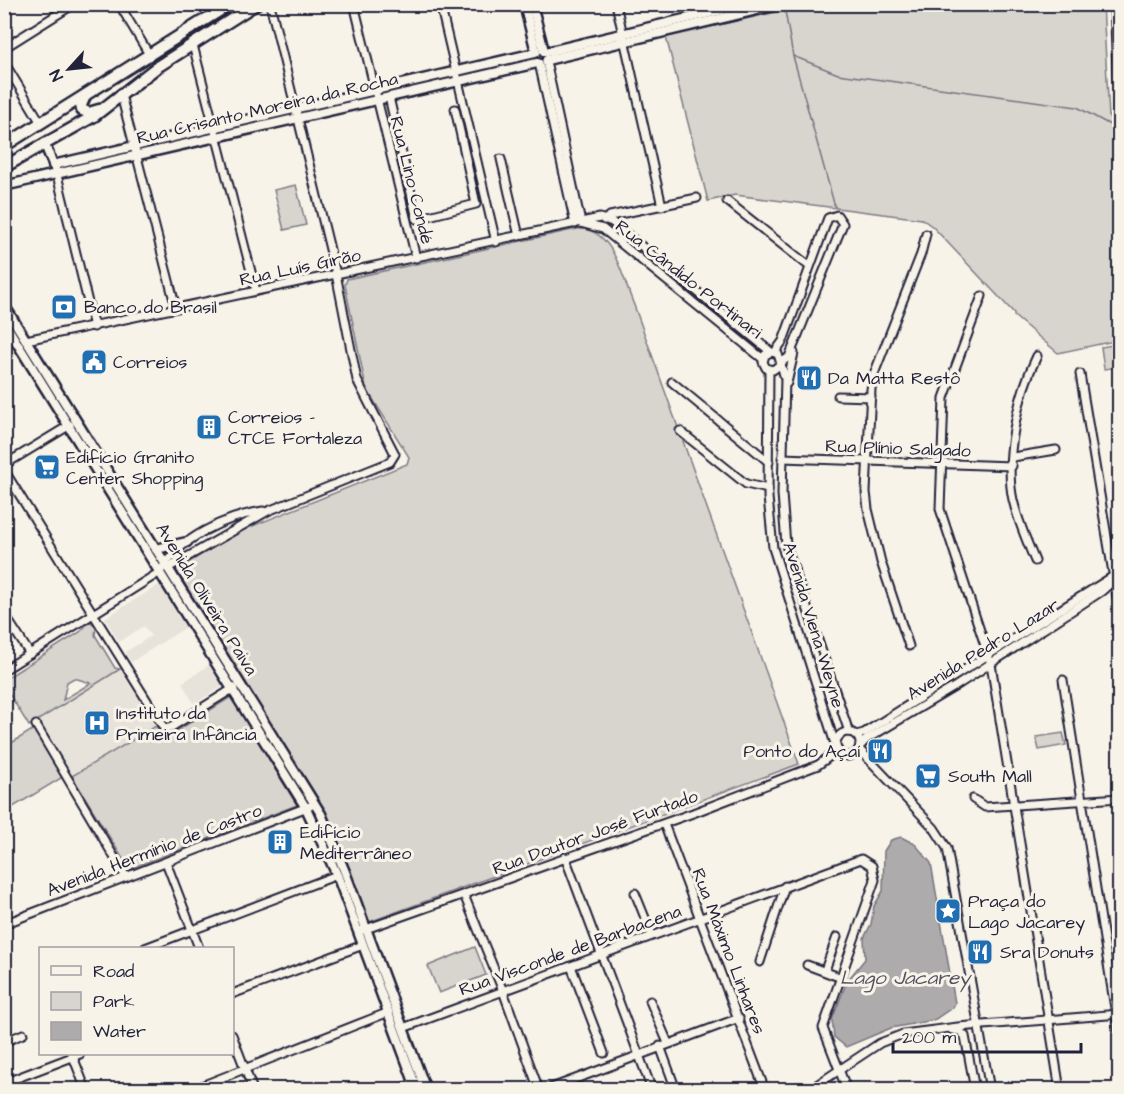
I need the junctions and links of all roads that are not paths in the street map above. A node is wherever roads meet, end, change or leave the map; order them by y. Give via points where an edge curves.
1 (74, 4) edge
2 (119, 4) edge
3 (230, 4) edge
4 (256, 4) edge
5 (270, 4) edge
6 (354, 4) edge
7 (440, 4) edge
8 (524, 4) edge
9 (532, 4) edge
10 (616, 4) edge
11 (702, 4) edge
12 (747, 4) edge
13 (782, 4) edge
14 (1114, 4) edge
15 (705, 18) junction
16 (624, 38) junction
17 (193, 45) junction
18 (4, 48) edge
19 (150, 56) junction
20 (541, 57) junction
21 (4, 62) edge
22 (455, 71) junction
23 (457, 81) junction
24 (121, 95) junction
25 (85, 96) junction
26 (376, 96) junction
27 (389, 97) junction
28 (106, 107) junction
29 (455, 109) dead end
30 (1119, 113) edge
31 (296, 115) junction
32 (41, 123) junction
33 (218, 133) junction
34 (45, 144) junction
35 (4, 146) edge
36 (136, 151) junction
37 (501, 159) dead end
38 (53, 165) junction
39 (4, 167) edge
40 (57, 175) junction
41 (4, 186) edge
42 (697, 198) dead end
43 (727, 201) dead end
44 (662, 206) junction
45 (605, 219) junction
46 (578, 223) junction
47 (598, 227) junction
48 (926, 234) dead end
49 (519, 236) junction
50 (496, 242) junction
51 (416, 258) junction
52 (809, 266) junction
53 (336, 274) junction
54 (256, 291) junction
55 (703, 297) junction
56 (982, 297) dead end
57 (697, 304) junction
58 (4, 305) edge
59 (176, 308) junction
60 (4, 322) edge
61 (94, 327) junction
62 (787, 331) junction
63 (796, 337) junction
64 (26, 340) junction
65 (765, 345) junction
66 (773, 352) junction
67 (1037, 356) dead end
68 (763, 359) junction
69 (782, 363) junction
70 (770, 370) junction
71 (1080, 374) dead end
72 (672, 382) dead end
73 (784, 388) junction
74 (838, 396) dead end
75 (871, 398) junction
76 (70, 425) junction
77 (680, 430) dead end
78 (1056, 450) dead end
79 (1013, 457) junction
80 (782, 458) junction
81 (768, 462) junction
82 (868, 463) junction
83 (4, 465) edge
84 (941, 465) junction
85 (1012, 466) junction
86 (4, 470) edge
87 (768, 493) junction
88 (782, 498) junction
89 (268, 511) junction
90 (783, 516) junction
91 (770, 519) junction
92 (197, 535) junction
93 (188, 542) junction
94 (201, 547) junction
95 (156, 549) junction
96 (1035, 561) dead end
97 (164, 568) junction
98 (1116, 576) edge
99 (4, 614) edge
100 (93, 614) junction
101 (1119, 615) edge
102 (1037, 629) junction
103 (909, 646) dead end
104 (30, 654) junction
105 (988, 654) junction
106 (991, 664) junction
107 (4, 670) edge
108 (1063, 680) dead end
109 (234, 688) junction
110 (930, 690) junction
111 (935, 698) junction
112 (36, 725) dead end
113 (852, 733) junction
114 (836, 748) junction
115 (860, 748) junction
116 (1119, 798) edge
117 (973, 799) dead end
118 (1082, 801) junction
119 (1013, 805) junction
120 (311, 806) junction
121 (664, 824) junction
122 (565, 857) junction
123 (166, 862) junction
124 (338, 875) junction
125 (126, 877) junction
126 (785, 886) junction
127 (636, 893) dead end
128 (464, 895) junction
129 (701, 918) junction
130 (4, 924) edge
131 (192, 930) junction
132 (362, 931) junction
133 (652, 935) junction
134 (837, 937) dead end
135 (363, 945) junction
136 (148, 947) edge
137 (199, 947) edge
138 (602, 954) junction
139 (760, 962) dead end
140 (807, 965) dead end
141 (570, 966) junction
142 (825, 970) junction
143 (839, 977) junction
144 (503, 991) junction
145 (234, 993) edge
146 (650, 1001) dead end
147 (389, 1012) junction
148 (1117, 1015) edge
149 (739, 1018) junction
150 (1048, 1020) junction
151 (980, 1025) junction
152 (403, 1028) junction
153 (949, 1030) junction
154 (22, 1035) dead end
155 (234, 1040) edge
156 (1119, 1040) edge
157 (4, 1042) edge
158 (668, 1043) junction
159 (660, 1046) junction
160 (604, 1053) dead end
161 (640, 1054) junction
162 (72, 1055) edge
163 (75, 1055) edge
164 (246, 1068) junction
165 (838, 1069) junction
166 (5, 1081) edge
167 (418, 1084) edge
168 (86, 1089) edge
169 (191, 1089) edge
170 (253, 1089) edge
171 (397, 1089) edge
172 (426, 1089) edge
173 (539, 1089) edge
174 (546, 1089) edge
175 (652, 1089) edge
176 (676, 1089) edge
177 (765, 1089) edge
178 (809, 1089) edge
179 (847, 1089) edge
180 (975, 1089) edge
181 (990, 1089) edge
182 (1060, 1089) edge

1 - 18 street
2 - 19 street
3 - 19 highway
4 - 17 highway
5 - 31 street
6 - 26 street, Rua Lino Condé
7 - 22 street
8 - 20 main road
9 - 20 main road
10 - 16 street
11 - 15 street
12 - 15 main road, Rua Crisanto Moreira da Rocha
13 - 15 main road, Rua Crisanto Moreira da Rocha
14 - 30 street
15 - 16 main road, Rua Crisanto Moreira da Rocha
16 - 20 main road, Rua Crisanto Moreira da Rocha
16 - 44 street
17 - 24 highway
17 - 33 street
19 - 25 highway
20 - 22 main road, Rua Crisanto Moreira da Rocha
20 - 23 main road, Rua Crisanto Moreira da Rocha
20 - 46 street
21 - 32 street
22 - 23 street
22 - 26 main road, Rua Crisanto Moreira da Rocha
23 - 27 main road, Rua Crisanto Moreira da Rocha
23 - 50 street
24 - 28 highway
24 - 36 street
25 - 28 highway via 82,110 94,112
25 - 32 highway
26 - 27 main road, Rua Crisanto Moreira da Rocha
26 - 31 main road, Rua Crisanto Moreira da Rocha
26 - 51 street, Rua Lino Condé
27 - 29 street via 417,219 476,204
28 - 34 highway
31 - 33 main road, Rua Crisanto Moreira da Rocha
31 - 53 street
32 - 35 highway
33 - 36 main road, Rua Crisanto Moreira da Rocha
33 - 54 street
34 - 38 main road
34 - 39 highway
36 - 38 main road, Rua Crisanto Moreira da Rocha
36 - 40 main road, Rua Crisanto Moreira da Rocha
36 - 59 street
37 - 49 street
38 - 40 main road
40 - 41 main road, Rua Crisanto Moreira da Rocha
40 - 61 street
42 - 44 street
43 - 52 street
44 - 45 street
45 - 46 street, Rua Cândido Portinari
45 - 47 street
45 - 55 street, Rua Cândido Portinari
46 - 47 street, Rua Cândido Portinari
46 - 49 street, Rua Luís Girão
47 - 57 street, Rua Cândido Portinari
48 - 75 street via 874,374
49 - 50 street, Rua Luís Girão
50 - 51 street, Rua Luís Girão
51 - 53 street, Rua Luís Girão
52 - 62 street
52 - 63 street via 828,218 837,215 843,224
53 - 54 street, Rua Luís Girão
53 - 89 street via 357,380 395,457
54 - 59 street, Rua Luís Girão
55 - 57 street
55 - 65 street, Rua Cândido Portinari
56 - 84 street via 944,398
57 - 68 street, Rua Cândido Portinari
58 - 64 main road, Avenida Oliveira Paiva
59 - 61 street, Rua Luís Girão
60 - 76 main road, Avenida Oliveira Paiva
61 - 64 street, Rua Luís Girão
62 - 65 street via 775,345
62 - 66 street
63 - 69 street via 789,357
63 - 73 street
64 - 95 main road, Avenida Oliveira Paiva
65 - 66 street, Rua Cândido Portinari
66 - 68 street
66 - 69 street
67 - 79 street via 1017,410
68 - 70 street
69 - 70 street
69 - 73 street, Avenida Viena Weyne
70 - 81 street, Avenida Viena Weyne
71 - 98 street
72 - 81 street
73 - 80 street, Avenida Viena Weyne
74 - 75 street
75 - 82 street
76 - 83 street
76 - 97 main road, Avenida Oliveira Paiva
77 - 87 street via 746,484
78 - 79 street
79 - 85 street
80 - 82 street, Rua Plínio Salgado
80 - 88 street, Avenida Viena Weyne
81 - 87 street, Avenida Viena Weyne
82 - 84 street, Rua Plínio Salgado
82 - 103 street via 866,492 872,530
84 - 85 street, Rua Plínio Salgado
84 - 105 street via 940,509
85 - 96 street via 1013,498
86 - 100 street
87 - 88 street via 774,500
87 - 91 street, Avenida Viena Weyne
88 - 90 street, Avenida Viena Weyne
89 - 92 street via 250,513
89 - 94 street
90 - 91 street via 777,514
90 - 113 street, Avenida Viena Weyne via 793,572
91 - 114 street, Avenida Viena Weyne via 776,563
92 - 93 street
92 - 94 street via 203,540
93 - 95 main road
93 - 97 street
94 - 97 street
95 - 97 main road, Avenida Oliveira Paiva
97 - 100 street
97 - 109 main road, Avenida Oliveira Paiva
97 - 120 main road, Avenida Oliveira Paiva
98 - 101 street
98 - 102 street, Avenida Pedro Lazar
99 - 104 street
100 - 104 street
100 - 109 street via 164,728 170,729
102 - 105 street, Avenida Pedro Lazar
102 - 106 street, Avenida Pedro Lazar
104 - 107 street
105 - 106 street
105 - 110 street, Avenida Pedro Lazar
106 - 111 street, Avenida Pedro Lazar
106 - 119 street
108 - 118 street
109 - 120 main road, Avenida Oliveira Paiva
110 - 111 street
110 - 113 street, Avenida Pedro Lazar via 864,733
111 - 115 street, Avenida Pedro Lazar via 867,739
112 - 125 street
113 - 114 street, Avenida Pedro Lazar via 839,735
113 - 115 street, Avenida Viena Weyne
114 - 115 street via 849,757
114 - 121 street, Rua Doutor José Furtado via 818,765
115 - 151 street via 934,828 947,848
116 - 118 street
117 - 119 street via 985,807
118 - 119 street
118 - 148 street
119 - 150 street
120 - 123 street, Avenida Hermínio de Castro
120 - 124 main road, Avenida Oliveira Paiva
120 - 132 main road, Avenida Oliveira Paiva via 336,849
121 - 122 street, Rua Doutor José Furtado
121 - 129 street, Rua Máximo Linhares
122 - 128 street, Rua Doutor José Furtado
122 - 138 street
123 - 125 street, Avenida Hermínio de Castro
123 - 131 street
124 - 131 street
124 - 132 main road, Avenida Oliveira Paiva
125 - 130 street, Avenida Hermínio de Castro
126 - 129 street, Rua Visconde de Barbacena
126 - 139 street
126 - 143 street, Rua Visconde de Barbacena via 858,859 869,862 875,876
127 - 133 street
128 - 132 street, Rua Doutor José Furtado
128 - 144 street
129 - 133 street, Rua Visconde de Barbacena
129 - 149 street, Rua Máximo Linhares
131 - 136 street
131 - 137 street
132 - 135 main road, Avenida Oliveira Paiva
132 - 152 main road, Avenida Oliveira Paiva
133 - 138 street, Rua Visconde de Barbacena
134 - 142 street
135 - 145 street
135 - 147 main road, Avenida Oliveira Paiva
138 - 141 street, Rua Visconde de Barbacena
138 - 161 street
140 - 142 street
141 - 144 street, Rua Visconde de Barbacena
141 - 160 street
142 - 143 street
143 - 165 street via 823,1028
144 - 152 street, Rua Visconde de Barbacena
144 - 173 street
146 - 158 street
147 - 164 street
147 - 167 main road, Avenida Oliveira Paiva
148 - 150 street
148 - 156 street
149 - 158 street
149 - 177 street, Rua Máximo Linhares
150 - 151 street
150 - 182 street
151 - 153 street
151 - 181 street
152 - 167 main road, Avenida Oliveira Paiva
153 - 165 street via 891,1038
153 - 180 street via 965,1036
154 - 157 street
155 - 164 street
158 - 159 street
159 - 161 street
159 - 176 street
161 - 174 street
161 - 175 street
162 - 166 street
163 - 168 street
164 - 169 street
164 - 170 street
165 - 178 street
165 - 179 street
167 - 171 street
167 - 172 main road, Avenida Oliveira Paiva

